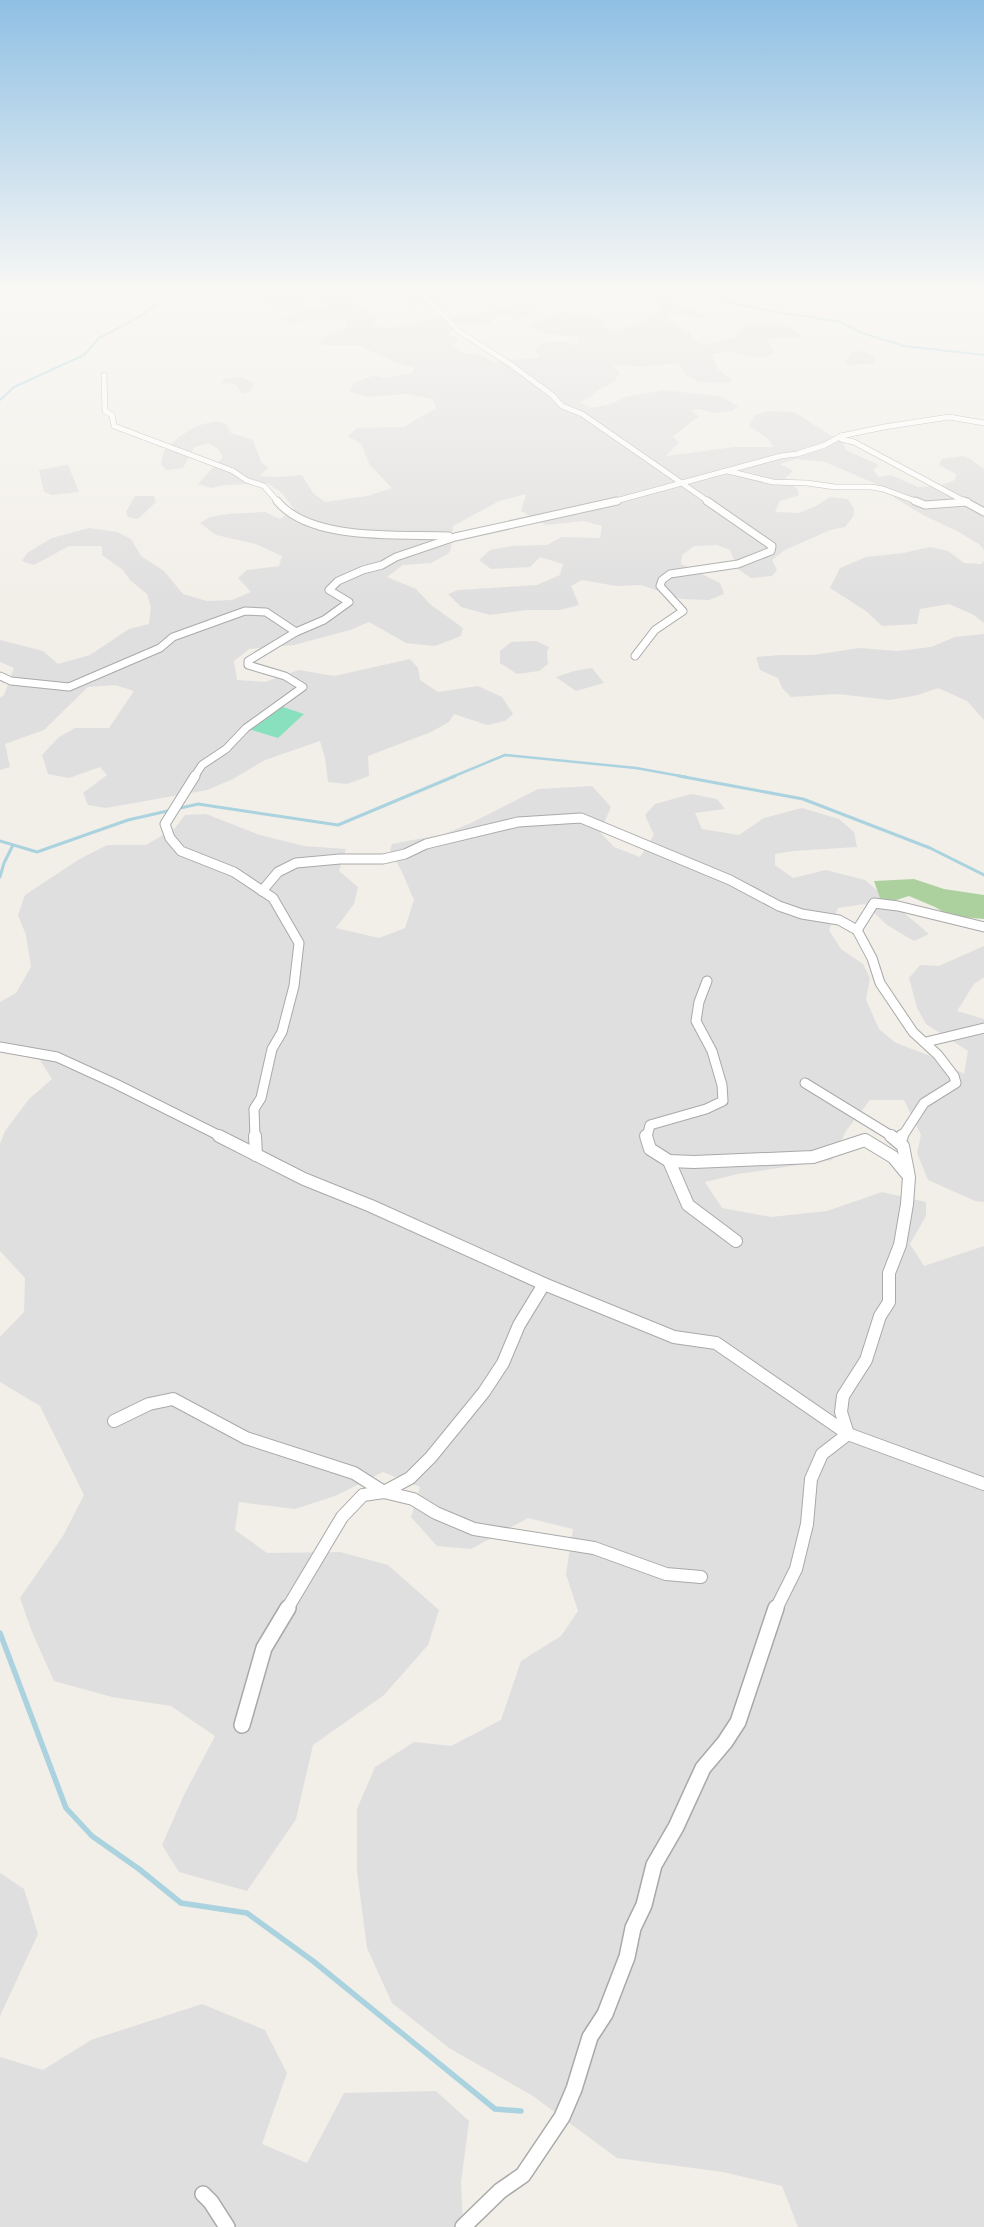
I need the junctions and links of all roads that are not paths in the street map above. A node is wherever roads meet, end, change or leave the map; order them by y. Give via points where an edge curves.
1 (105, 396) edge
2 (553, 396) edge
3 (984, 423) edge
4 (841, 436) junction
5 (728, 471) junction
6 (683, 483) junction
7 (967, 502) junction
8 (984, 512) edge
9 (455, 537) junction
10 (296, 632) junction
11 (636, 656) dead end
12 (0, 676) edge
13 (262, 891) junction
14 (984, 927) edge
15 (857, 930) junction
16 (707, 981) dead end
17 (984, 1028) edge
18 (926, 1042) junction
19 (0, 1046) edge
20 (804, 1083) dead end
21 (898, 1142) junction
22 (256, 1155) junction
23 (669, 1161) junction
24 (909, 1177) junction
25 (736, 1241) dead end
26 (544, 1284) junction
27 (114, 1421) dead end
28 (848, 1434) junction
29 (984, 1484) edge
30 (384, 1492) junction
31 (700, 1577) dead end
32 (242, 1725) dead end
33 (202, 2194) dead end
34 (228, 2227) edge
35 (463, 2227) edge

1 - 9 street via 105,411 112,415 114,426 264,486 284,510 316,526 341,532
2 - 6 street via 562,406 582,414
3 - 4 street via 949,417
4 - 5 street via 797,454
4 - 7 street via 841,439 854,442
5 - 6 street
5 - 7 street via 773,482 877,488 926,505
6 - 9 street
6 - 11 street via 766,541 772,546 771,552 738,564 670,574 662,580 660,586 683,612 659,627
7 - 8 street
9 - 10 street via 338,581 330,590 349,602 330,617
10 - 12 street via 266,612 245,610 173,636 160,648 69,687
10 - 13 street via 248,661 248,665 300,683 303,687 202,765 165,824 180,851 234,872
13 - 15 street via 278,872 296,863 383,860 426,844 518,822 581,818 730,880 779,906 802,914 839,920
13 - 22 street via 273,898 299,943 294,986 282,1032 272,1049 261,1098 254,1109
14 - 15 street via 874,903
15 - 18 street via 872,958 880,983 913,1032
16 - 23 street via 696,1021 712,1051 723,1101 708,1111 668,1118 650,1125 646,1135 650,1149
17 - 18 street
18 - 21 street via 949,1069 956,1083 923,1104
19 - 22 street via 57,1057
20 - 21 street
21 - 24 street via 903,1146
22 - 26 street
23 - 24 street via 813,1157 865,1140 893,1157
23 - 25 street via 688,1205
24 - 28 street via 900,1245 888,1273 889,1302 880,1316 866,1360 843,1396 841,1412
26 - 28 street via 674,1337 716,1343
26 - 30 street via 519,1325 503,1363 484,1392 431,1457 410,1478
27 - 30 street via 149,1404 173,1399 246,1438 354,1473
28 - 29 street
28 - 35 street via 822,1454 814,1470 807,1524 796,1569 778,1603 741,1714 725,1742 703,1768 676,1827 654,1865 627,1957 605,2014 590,2037 562,2116 523,2175 500,2191
30 - 31 street via 413,1499 474,1529 594,1548 666,1574
30 - 32 street via 363,1495 347,1511 313,1562 264,1648
33 - 34 street

